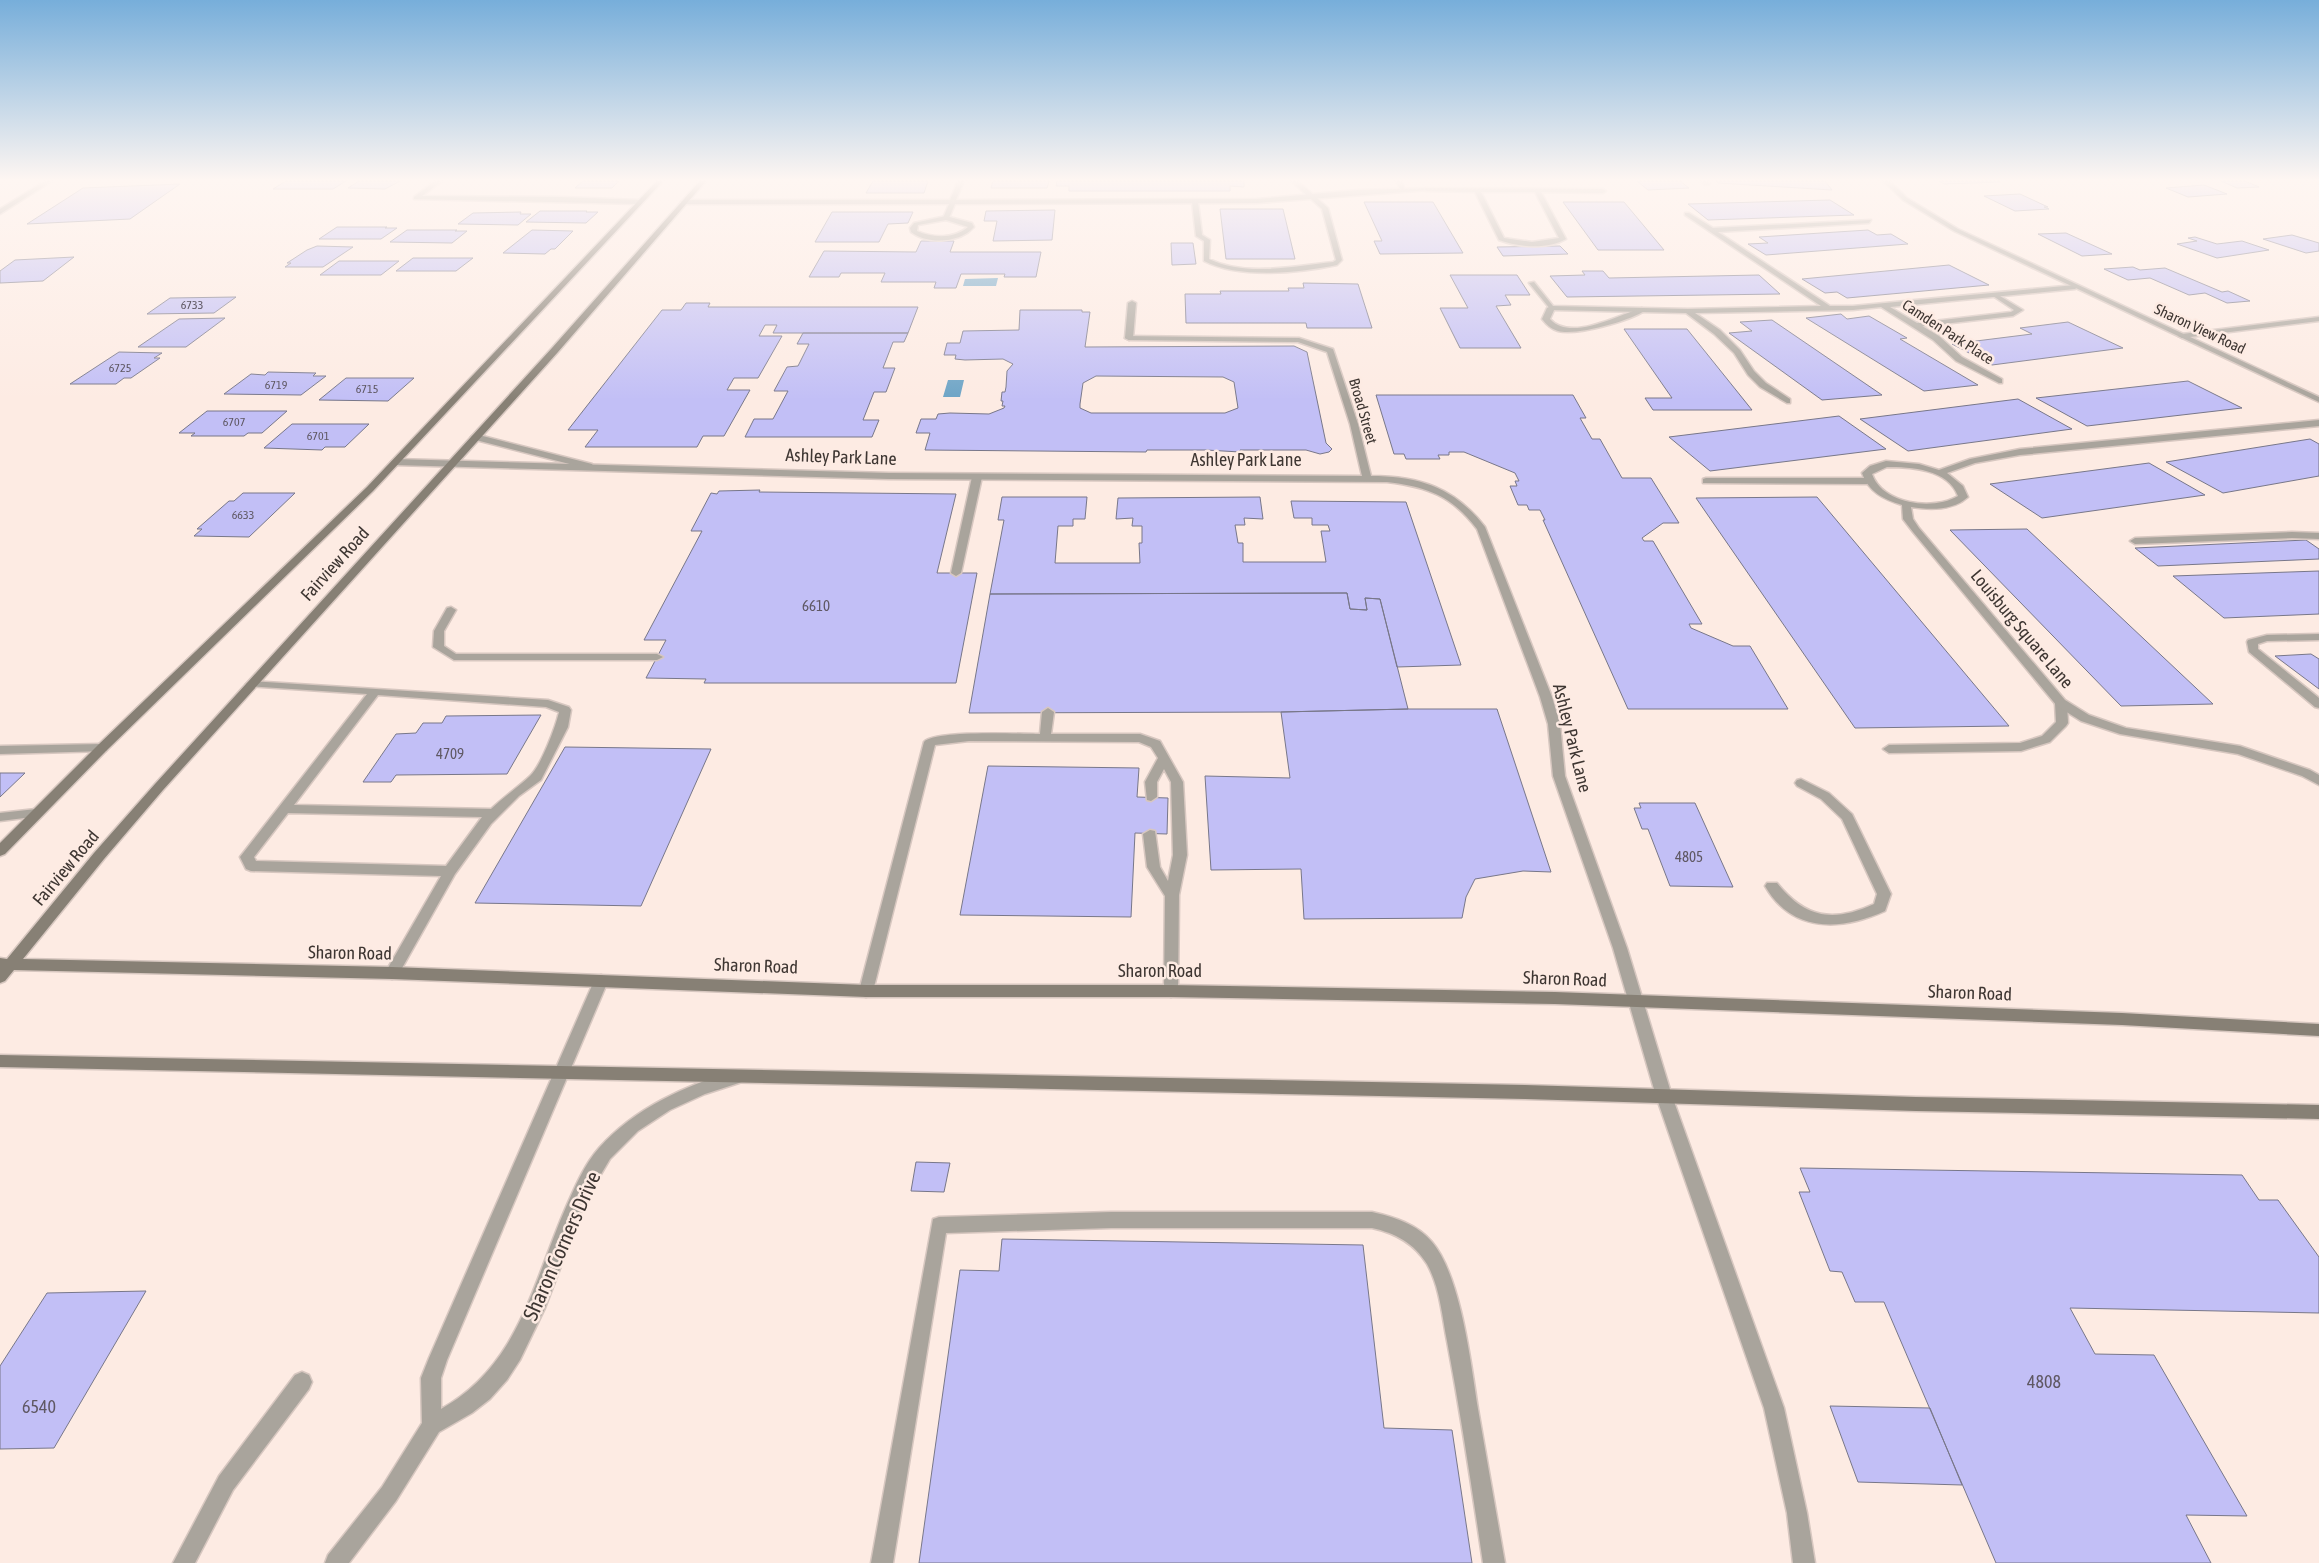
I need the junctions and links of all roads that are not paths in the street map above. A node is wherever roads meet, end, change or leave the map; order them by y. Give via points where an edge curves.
1 (590, 254) edge
2 (638, 254) edge
3 (1206, 254) edge
4 (1337, 254) edge
5 (1748, 254) edge
6 (2006, 254) edge
7 (1532, 283) dead end
8 (2075, 287) junction
9 (1995, 295) junction
10 (1132, 303) dead end
11 (1882, 305) junction
12 (1551, 308) junction
13 (1828, 308) junction
14 (1642, 310) junction
15 (1688, 311) junction
16 (2319, 318) edge
17 (1917, 325) junction
18 (2182, 336) junction
19 (1999, 381) dead end
20 (2319, 400) edge
21 (1787, 401) dead end
22 (2319, 423) edge
23 (475, 437) junction
24 (395, 462) junction
25 (450, 464) junction
26 (588, 466) junction
27 (1939, 473) junction
28 (977, 477) junction
29 (1367, 478) junction
30 (1706, 481) dead end
31 (1867, 481) junction
32 (1906, 503) junction
33 (2319, 536) edge
34 (2135, 541) dead end
35 (956, 573) dead end
36 (451, 610) dead end
37 (2319, 637) edge
38 (658, 657) dead end
39 (252, 684) junction
40 (375, 691) junction
41 (2061, 703) junction
42 (2319, 704) edge
43 (1048, 712) dead end
44 (1045, 738) junction
45 (102, 748) junction
46 (1889, 749) dead end
47 (0, 750) edge
48 (1163, 759) junction
49 (2319, 781) edge
50 (1801, 783) dead end
51 (1151, 797) dead end
52 (285, 809) junction
53 (36, 813) junction
54 (494, 813) junction
55 (0, 817) edge
56 (1150, 834) dead end
57 (0, 851) edge
58 (450, 871) junction
59 (1772, 886) dead end
60 (1172, 895) junction
61 (5, 964) edge
62 (392, 973) junction
63 (0, 977) edge
64 (601, 980) junction
65 (866, 991) junction
66 (1171, 991) junction
67 (1636, 1002) junction
68 (2319, 1030) edge
69 (0, 1061) edge
70 (561, 1072) junction
71 (738, 1077) junction
72 (1664, 1096) junction
73 (2319, 1112) edge
74 (302, 1382) dead end
75 (432, 1425) junction
76 (184, 1563) edge
77 (336, 1563) edge
78 (882, 1563) edge
79 (1494, 1563) edge
80 (1804, 1563) edge

1 - 24 main road, Fairview Road
2 - 23 main road, Fairview Road
3 - 4 street via 1206,260 1211,263 1252,271 1335,264 1339,260
5 - 13 street
6 - 8 street, Sharon View Road
7 - 12 street
8 - 9 street
8 - 18 street, Sharon View Road
9 - 11 street
9 - 17 street via 2019,310 2013,314
10 - 29 street, Broad Street via 1129,338 1299,340 1330,351 1354,424
11 - 13 street
11 - 17 street, Camden Park Place
12 - 14 street
12 - 14 street via 1546,319 1558,329 1567,331
13 - 15 street
14 - 15 street
15 - 21 street via 1717,332 1757,379
16 - 18 street
17 - 19 street, Camden Park Place via 1960,359
18 - 20 street, Sharon View Road
22 - 27 street via 2020,452
23 - 25 main road, Fairview Road
23 - 26 street
24 - 25 street, Ashley Park Lane
24 - 45 main road, Fairview Road
25 - 26 street, Ashley Park Lane
25 - 39 main road, Fairview Road
26 - 28 street, Ashley Park Lane
27 - 31 street via 1922,467 1886,464 1866,473
27 - 32 street via 1962,489 1963,497 1957,503 1926,507
28 - 29 street, Ashley Park Lane
28 - 35 street
29 - 67 street, Ashley Park Lane via 1411,482 1435,489 1456,499 1482,529 1546,697 1554,724 1559,776
30 - 31 street
31 - 32 street via 1874,489
32 - 41 street, Louisburg Square Lane via 1908,519 1916,530
33 - 34 street
36 - 38 street via 439,631 438,647 454,657
37 - 42 street via 2267,638 2252,642 2253,650
39 - 40 street
39 - 61 main road, Fairview Road
40 - 52 street
40 - 54 street via 548,704 565,710 562,727 537,777
41 - 46 street via 2062,722 2046,739 2021,747
41 - 49 street, Louisburg Square Lane via 2086,718 2124,731 2240,750 2306,773
43 - 44 street
44 - 48 street via 1140,738 1156,744
44 - 65 street via 969,737 930,742
45 - 47 street
45 - 53 main road, Fairview Road
48 - 51 street via 1151,782
48 - 60 street via 1177,782 1180,855
50 - 59 street via 1825,796 1847,817 1884,894 1880,907 1866,914 1838,920 1813,918 1788,905
52 - 54 street
52 - 58 street via 248,857 251,866
53 - 55 street
53 - 57 main road, Fairview Road
54 - 58 street
56 - 60 street via 1151,863 1157,877
58 - 62 street
60 - 66 street
61 - 62 main road, Sharon Road
61 - 63 main road, Fairview Road
62 - 64 main road, Sharon Road
64 - 65 main road, Sharon Road
64 - 70 street
65 - 66 main road, Sharon Road
66 - 67 main road, Sharon Road
67 - 68 main road, Sharon Road via 2104,1018
67 - 72 street, Ashley Park Lane
69 - 70 main road
70 - 71 main road
70 - 75 street via 438,1358 431,1378
71 - 72 main road
71 - 75 street, Sharon Corners Drive via 677,1098 636,1125 605,1153 586,1183 568,1223 516,1351 484,1392 467,1406
72 - 73 main road
72 - 80 street, Ashley Park Lane via 1774,1408
74 - 76 street via 226,1483
75 - 77 street, Sharon Corners Drive via 388,1494
78 - 79 street via 939,1225 1372,1220 1404,1229 1430,1253 1444,1281

